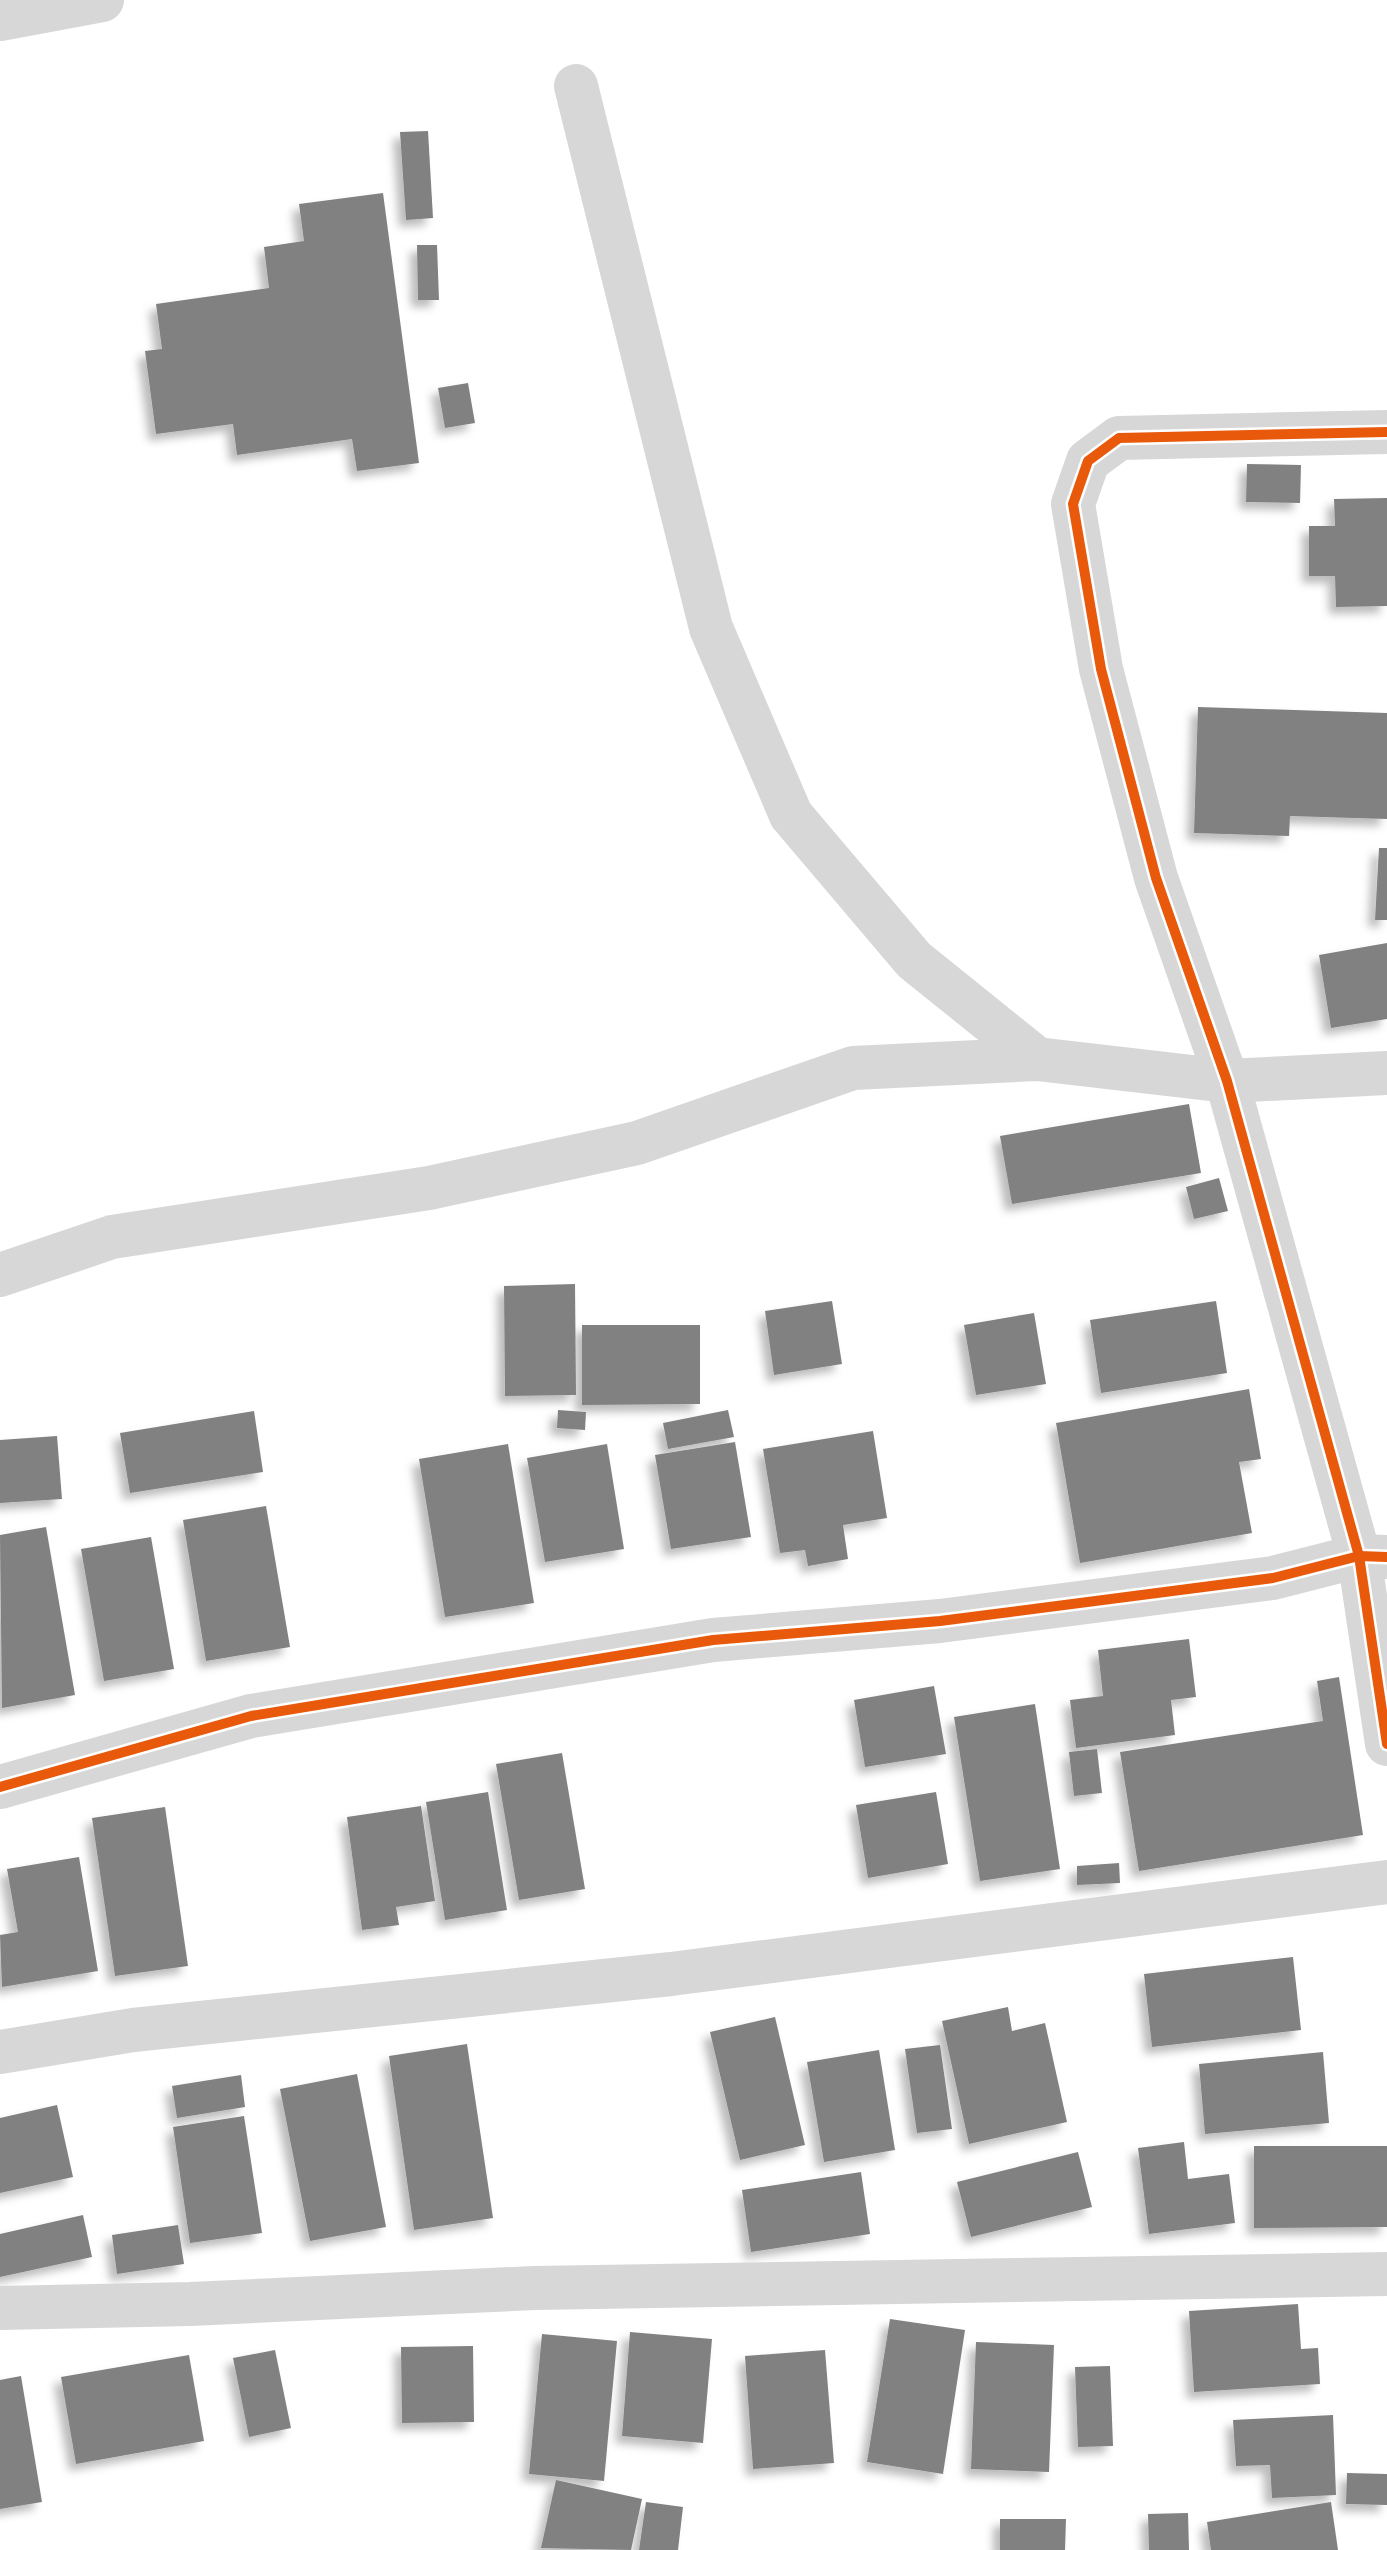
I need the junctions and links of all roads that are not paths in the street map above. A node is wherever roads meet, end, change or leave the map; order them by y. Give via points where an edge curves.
1 (102, 0) edge
2 (0, 19) edge
3 (576, 86) dead end
4 (1387, 432) edge
5 (1037, 1059) junction
6 (1387, 1073) edge
7 (1227, 1081) junction
8 (0, 1275) edge
9 (1373, 1556) edge
10 (1387, 1744) edge
11 (0, 1787) edge
12 (1387, 1882) edge
13 (0, 2052) edge
14 (1387, 2274) edge
15 (0, 2308) edge

1 - 2 street
3 - 5 street via 711,628 791,815 914,960
4 - 7 street via 1119,438 1088,461 1073,504 1101,669 1156,878
5 - 7 street
5 - 8 street via 853,1068 637,1143 429,1188 112,1237
6 - 7 street
7 - 9 street
9 - 10 street
9 - 11 street via 1273,1578 940,1621 713,1640 251,1716
12 - 13 street via 671,1974 133,2030
14 - 15 street via 550,2288

